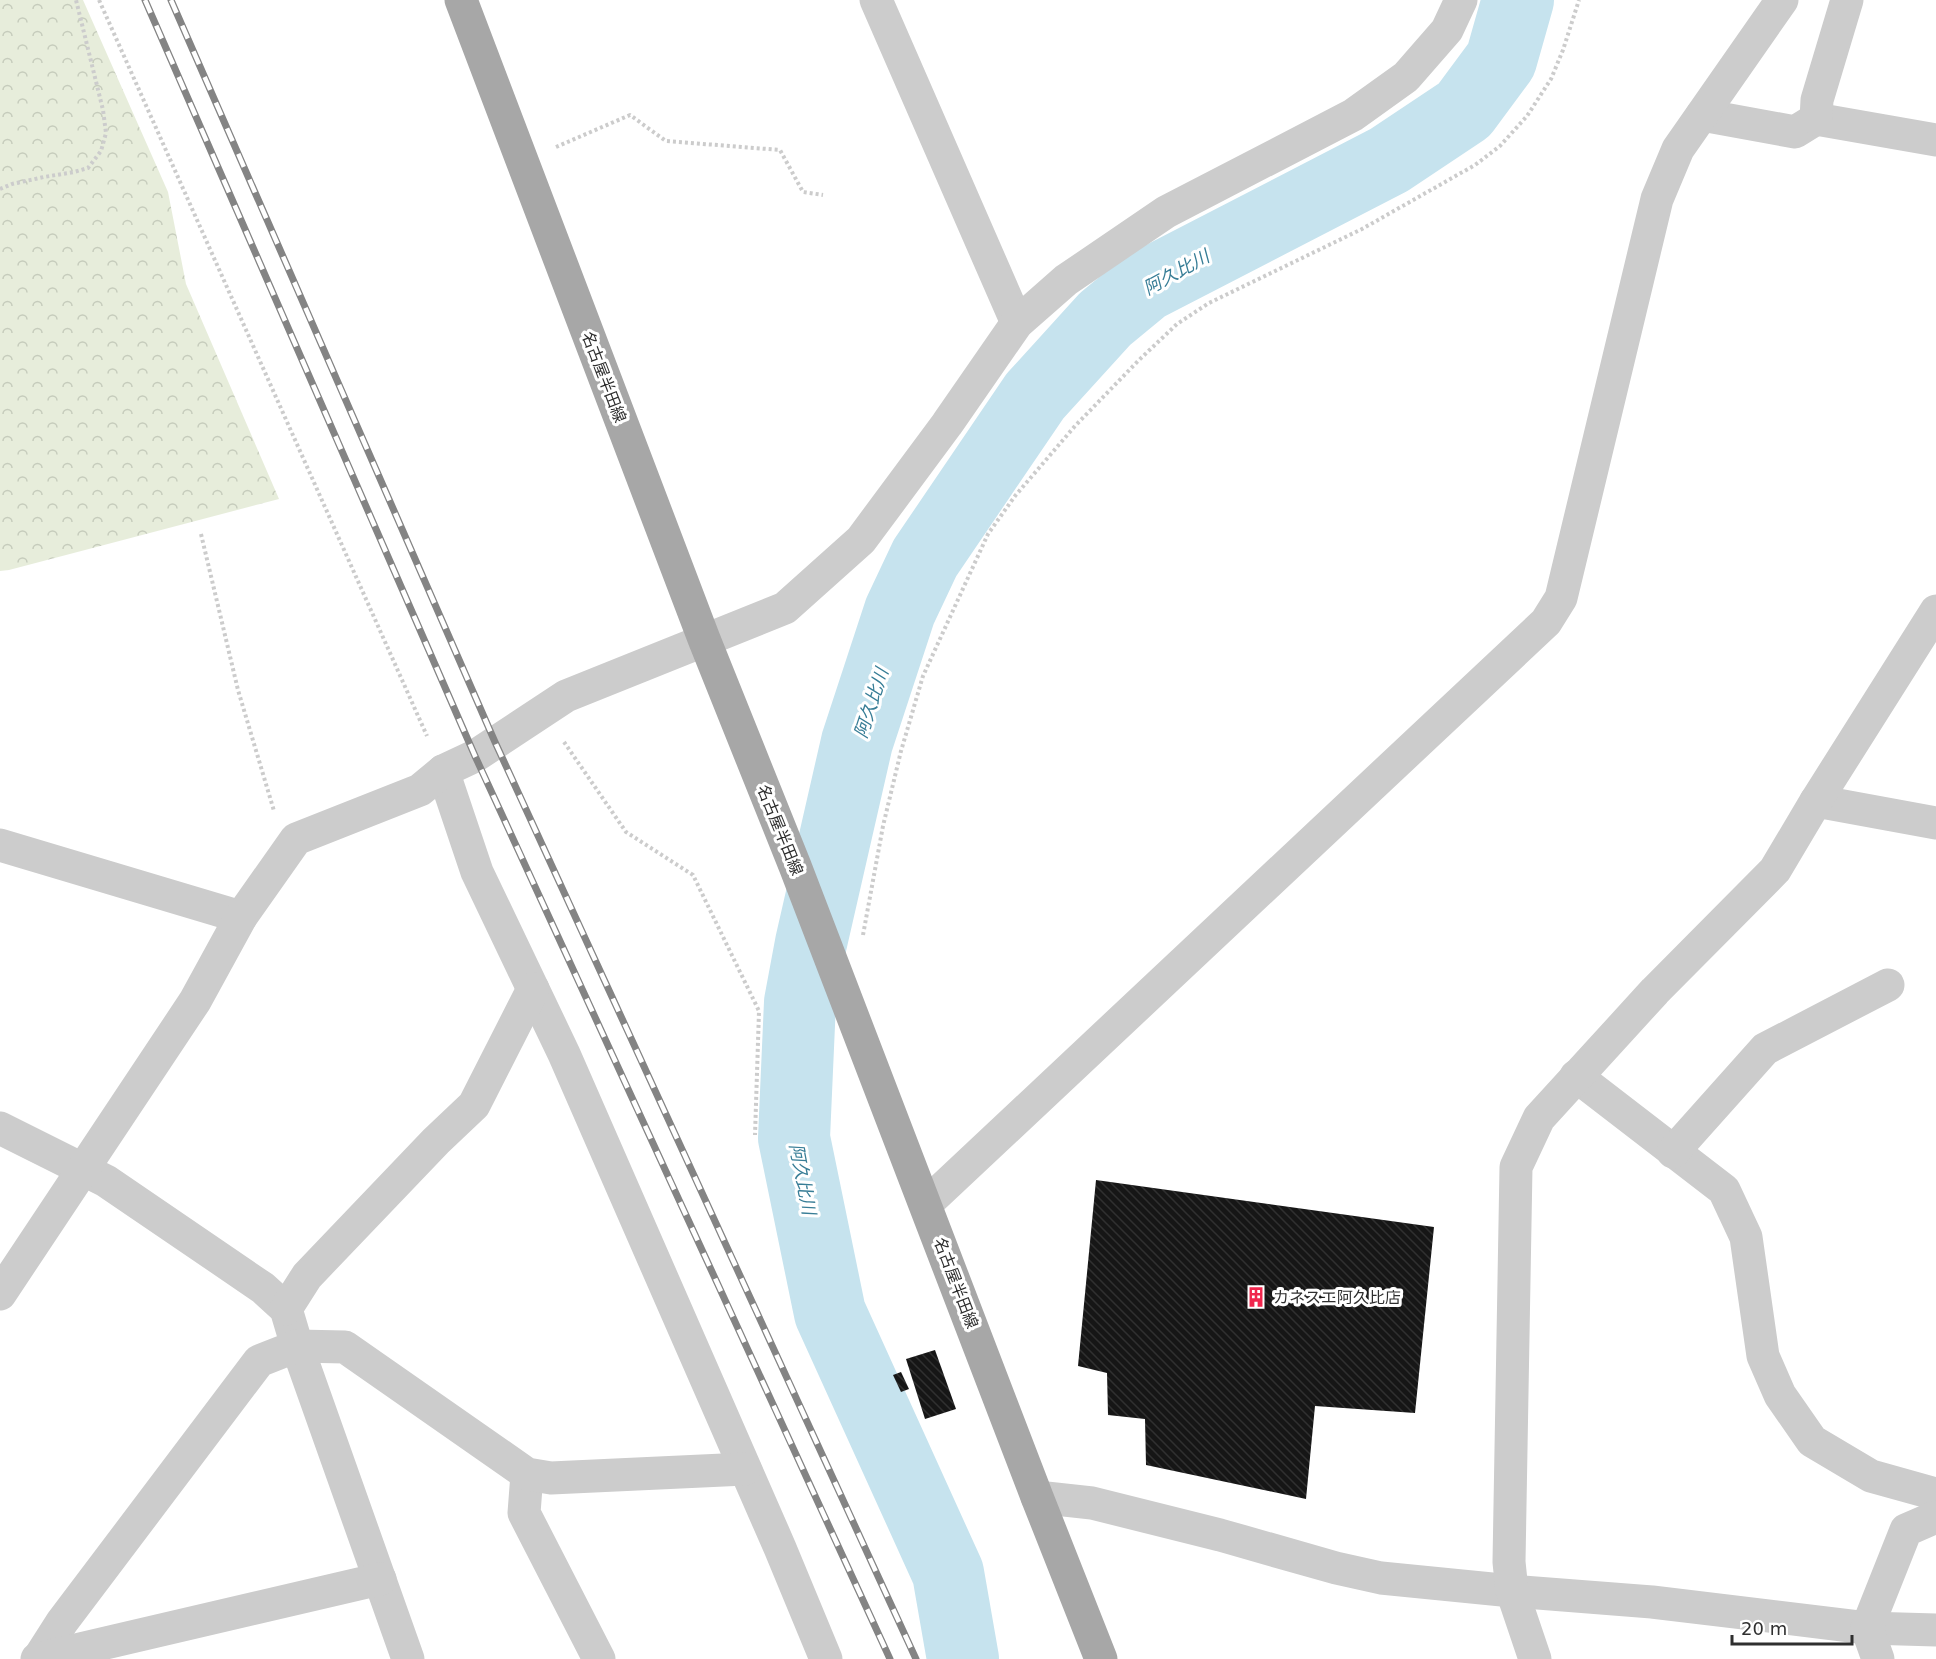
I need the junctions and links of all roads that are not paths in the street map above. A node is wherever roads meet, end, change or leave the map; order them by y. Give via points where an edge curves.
1 (461, 0) edge
2 (876, 0) edge
3 (1461, 0) edge
4 (1782, 0) edge
5 (1847, 0) edge
6 (1702, 115) junction
7 (1816, 119) junction
8 (1936, 140) edge
9 (1017, 323) junction
10 (1936, 611) edge
11 (704, 639) junction
12 (442, 771) junction
13 (1816, 801) junction
14 (1936, 823) edge
15 (0, 845) edge
16 (240, 917) junction
17 (1888, 985) dead end
18 (533, 989) junction
19 (1576, 1076) junction
20 (0, 1128) edge
21 (1673, 1152) junction
22 (82, 1169) junction
23 (926, 1204) junction
24 (0, 1293) edge
25 (286, 1309) junction
26 (297, 1346) junction
27 (745, 1469) junction
28 (528, 1474) junction
29 (1936, 1494) edge
30 (1037, 1497) junction
31 (1936, 1517) edge
32 (381, 1579) junction
33 (1512, 1591) junction
34 (1867, 1628) junction
35 (1936, 1630) edge
36 (818, 1657) edge
37 (38, 1659) edge
38 (408, 1659) edge
39 (600, 1659) edge
40 (1101, 1659) edge
41 (1535, 1659) edge
42 (1878, 1659) edge

1 - 11 main road, 名古屋半田線
2 - 9 street
3 - 9 street via 1447,30 1397,84 1353,116 1166,213 1066,280
4 - 6 street
5 - 7 street via 1817,100
6 - 7 street via 1795,132
6 - 23 street via 1678,149 1657,199 1561,598 1546,622
7 - 8 street
9 - 11 street via 861,540 785,608
10 - 13 street
11 - 12 street via 566,696 475,756
11 - 23 main road, 名古屋半田線
12 - 16 street via 420,790 296,838
12 - 18 street via 477,872
13 - 14 street
13 - 19 street via 1775,870
15 - 16 street
16 - 22 street via 195,1001
17 - 21 street via 1765,1049
18 - 25 street via 474,1105 307,1276
18 - 27 street
19 - 21 street
19 - 33 street via 1539,1118 1516,1167 1509,1562
20 - 22 street
21 - 29 street via 1724,1190 1746,1237 1763,1356 1780,1395 1812,1441 1871,1476
22 - 24 street
22 - 25 street via 106,1181 263,1288
23 - 30 main road, 名古屋半田線
25 - 26 street
26 - 28 street via 345,1347
26 - 32 street
26 - 37 street via 259,1361
27 - 28 street via 551,1479
27 - 36 street
28 - 39 street via 524,1513
30 - 33 street via 1092,1503 1380,1578
30 - 40 main road, 名古屋半田線
31 - 34 street via 1906,1530
32 - 37 street
32 - 38 street
33 - 34 street via 1652,1602
33 - 41 street
34 - 35 street
34 - 42 street

